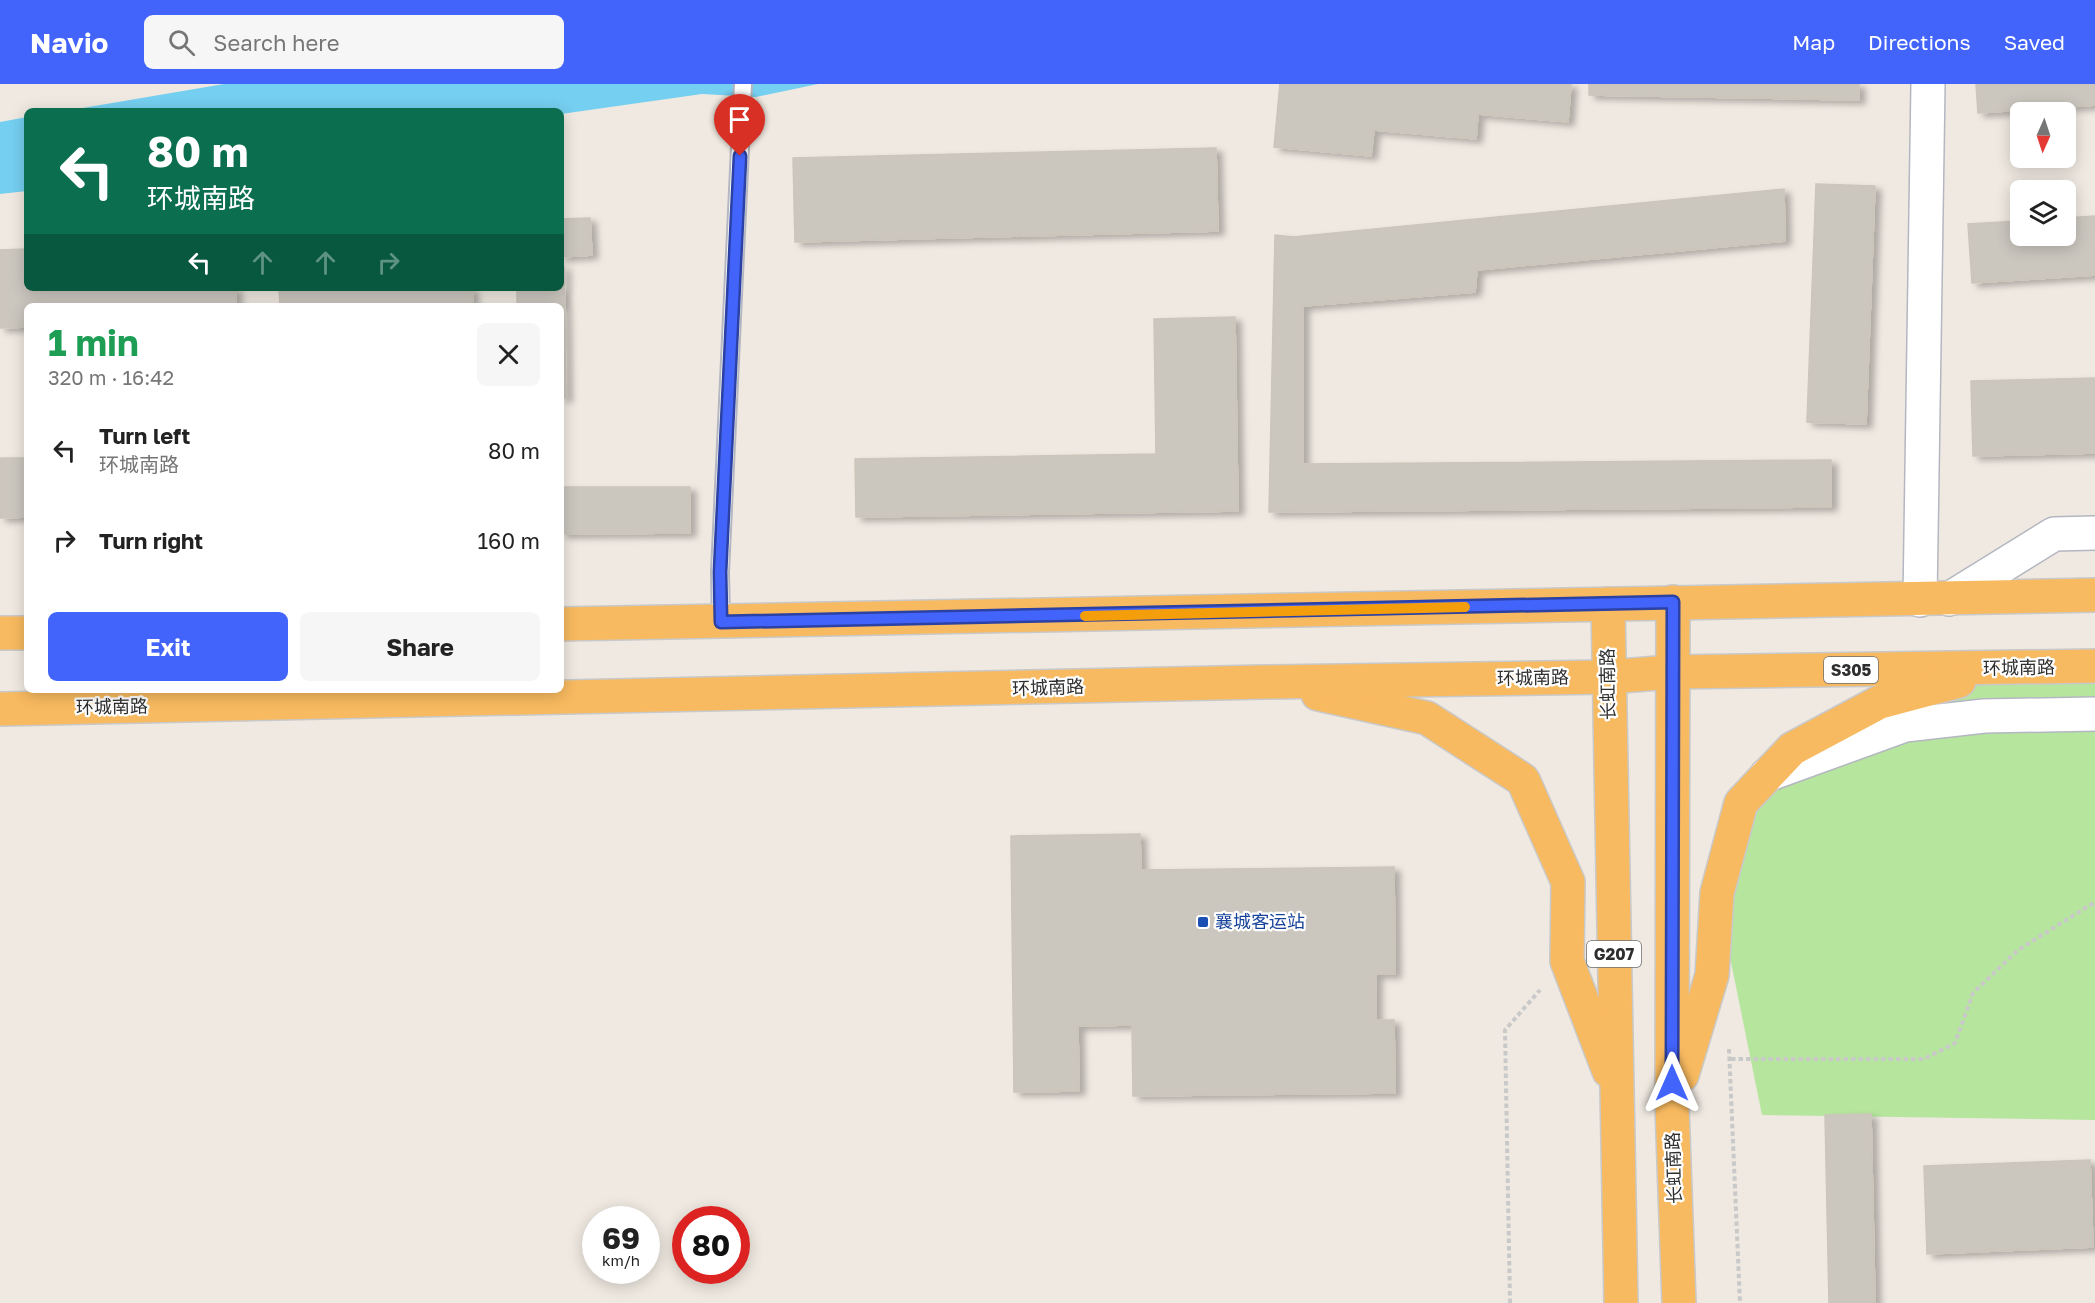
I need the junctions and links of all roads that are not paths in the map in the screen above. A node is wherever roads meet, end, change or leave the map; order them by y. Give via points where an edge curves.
1 (743, 84) edge
2 (1928, 84) edge
3 (2095, 533) edge
4 (2095, 595) edge
5 (1934, 599) junction
6 (1673, 602) junction
7 (1608, 604) junction
8 (721, 622) junction
9 (564, 624) edge
10 (0, 633) edge
11 (24, 633) edge
12 (2095, 666) edge
13 (2005, 669) junction
14 (1671, 672) junction
15 (1608, 677) junction
16 (1264, 682) junction
17 (0, 709) edge
18 (2095, 714) edge
19 (1767, 775) junction
20 (1617, 1093) junction
21 (1672, 1106) junction
22 (1621, 1303) edge
23 (1679, 1303) edge

1 - 8 lane via 720,572
2 - 5 street
3 - 5 street via 2054,534
4 - 5 highway
5 - 6 highway
6 - 7 highway
6 - 14 highway, 长虹南路
7 - 8 highway
7 - 15 highway, 长虹南路 / G207
8 - 9 highway
10 - 11 highway
12 - 13 highway, 环城南路 / S305
13 - 14 highway, 环城南路 / S305
13 - 19 highway via 1880,702 1792,749
14 - 15 highway, 环城南路 / S305
14 - 21 highway, 长虹南路
15 - 16 highway, 环城南路
15 - 20 highway, 长虹南路 / G207
16 - 17 highway, 环城南路
16 - 20 highway via 1427,718 1523,780 1568,882 1567,961
18 - 19 street via 1984,716 1905,725
19 - 21 highway via 1741,803 1717,893 1712,975
20 - 22 highway, 长虹南路 / G207
21 - 23 highway, 长虹南路

